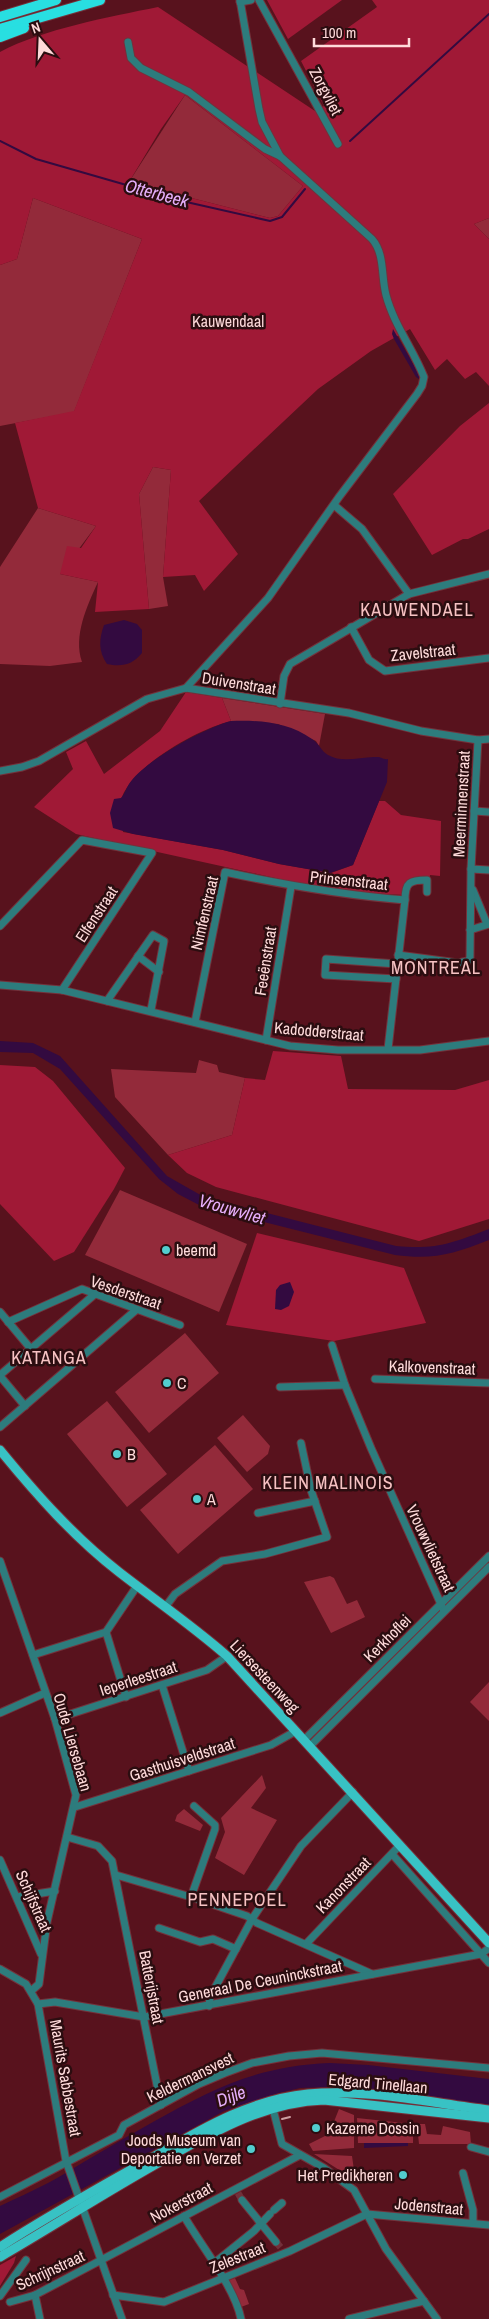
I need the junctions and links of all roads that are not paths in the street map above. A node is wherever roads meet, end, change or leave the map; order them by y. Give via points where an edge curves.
1 (56, 0) edge
2 (100, 0) edge
3 (251, 0) edge
4 (259, 0) edge
5 (240, 1) edge
6 (60, 10) junction
7 (0, 17) edge
8 (0, 29) edge
9 (0, 37) edge
10 (128, 42) dead end
11 (338, 144) dead end
12 (280, 156) junction
13 (334, 505) junction
14 (489, 574) edge
15 (409, 594) junction
16 (351, 627) junction
17 (489, 658) edge
18 (186, 688) junction
19 (280, 704) junction
20 (489, 739) edge
21 (478, 740) junction
22 (0, 771) edge
23 (474, 811) junction
24 (489, 812) edge
25 (471, 868) junction
26 (489, 870) edge
27 (471, 886) junction
28 (291, 887) junction
29 (427, 892) dead end
30 (405, 900) junction
31 (488, 924) edge
32 (0, 926) edge
33 (470, 930) junction
34 (398, 955) junction
35 (138, 956) junction
36 (397, 964) junction
37 (158, 972) junction
38 (396, 979) junction
39 (0, 986) edge
40 (62, 990) junction
41 (107, 1000) junction
42 (151, 1010) junction
43 (195, 1022) junction
44 (266, 1040) junction
45 (489, 1040) edge
46 (388, 1049) junction
47 (95, 1294) junction
48 (136, 1310) junction
49 (0, 1312) edge
50 (8, 1322) junction
51 (180, 1325) dead end
52 (332, 1345) dead end
53 (31, 1349) junction
54 (0, 1375) edge
55 (374, 1379) dead end
56 (489, 1383) edge
57 (345, 1385) junction
58 (280, 1387) dead end
59 (25, 1406) junction
60 (0, 1427) edge
61 (301, 1443) dead end
62 (0, 1450) edge
63 (315, 1501) junction
64 (258, 1513) dead end
65 (489, 1556) edge
66 (0, 1561) edge
67 (489, 1567) edge
68 (138, 1586) junction
69 (441, 1604) junction
70 (166, 1606) junction
71 (444, 1611) junction
72 (106, 1632) junction
73 (33, 1655) junction
74 (227, 1656) junction
75 (162, 1685) junction
76 (45, 1693) junction
77 (126, 1697) junction
78 (0, 1714) edge
79 (55, 1719) junction
80 (296, 1731) junction
81 (307, 1743) junction
82 (189, 1771) junction
83 (353, 1792) junction
84 (194, 1806) dead end
85 (75, 1807) junction
86 (68, 1837) junction
87 (400, 1845) junction
88 (392, 1854) junction
89 (0, 1860) edge
90 (116, 1875) junction
91 (55, 1891) junction
92 (17, 1897) junction
93 (191, 1897) junction
94 (252, 1919) junction
95 (159, 1928) dead end
96 (306, 1944) junction
97 (486, 1949) edge
98 (236, 1950) junction
99 (42, 1954) junction
100 (489, 1963) edge
101 (0, 1969) edge
102 (372, 1974) junction
103 (31, 1991) junction
104 (38, 2004) junction
105 (209, 2006) junction
106 (144, 2017) junction
107 (489, 2068) edge
108 (271, 2104) junction
109 (161, 2105) junction
110 (489, 2110) edge
111 (489, 2118) edge
112 (471, 2147) dead end
113 (487, 2151) edge
114 (300, 2155) junction
115 (489, 2160) edge
116 (67, 2164) junction
117 (463, 2173) dead end
118 (0, 2197) edge
119 (79, 2200) junction
120 (242, 2200) tunnel mouth
121 (282, 2203) dead end
122 (367, 2214) junction
123 (184, 2216) junction
124 (259, 2223) junction
125 (473, 2223) junction
126 (489, 2225) edge
127 (276, 2242) tunnel mouth
128 (0, 2247) edge
129 (0, 2256) edge
130 (26, 2260) dead end
131 (101, 2261) junction
132 (213, 2264) junction
133 (222, 2278) junction
134 (36, 2295) junction
135 (113, 2295) junction
136 (0, 2296) edge
137 (424, 2301) junction
138 (10, 2302) dead end
139 (40, 2319) edge
140 (122, 2319) edge
141 (241, 2319) edge
142 (349, 2319) edge
143 (437, 2319) edge

1 - 7 highway
2 - 6 highway
3 - 5 street
4 - 11 street, Zorgvliet
5 - 12 street via 262,122
6 - 8 highway
6 - 9 highway via 44,20
10 - 12 street via 131,58 141,68 189,92 265,149
12 - 13 street via 379,247 391,311 424,377 417,394
13 - 15 street via 362,529
13 - 18 street via 268,598
14 - 15 street
15 - 16 street
16 - 17 street, Zavelstraat via 369,660 385,671
16 - 19 street via 290,664 284,676
18 - 19 street, Duivenstraat
18 - 22 street, Duivenstraat via 147,699 39,761
19 - 21 street, Duivenstraat via 349,713 421,731
20 - 21 street, Duivenstraat
21 - 23 street, Meerminnenstraat
23 - 24 street
23 - 25 street, Meerminnenstraat
25 - 26 street, Meerminnenstraat
25 - 27 street, Meerminnenstraat
27 - 31 street
27 - 33 street, Meerminnenstraat
28 - 30 street, Prinsenstraat
28 - 43 street, Nimfenstraat via 225,872
28 - 44 street, Feeënstraat
29 - 30 street, Prinsenstraat via 427,878 412,880 408,883
30 - 34 street, Prinsenstraat
31 - 33 street
32 - 40 street, Elfenstraat via 82,840 152,853
33 - 34 street, Meerminnenstraat via 471,954 468,961
34 - 36 street, Prinsenstraat
35 - 37 street
35 - 37 street via 153,935 164,942
35 - 41 street
36 - 38 street, Prinsenstraat
36 - 38 street via 326,959 325,967 325,975
37 - 42 street
38 - 46 street, Prinsenstraat
39 - 40 street, Kadodderstraat
40 - 41 street, Kadodderstraat
41 - 42 street, Kadodderstraat
42 - 43 street, Kadodderstraat
43 - 44 street, Kadodderstraat
44 - 46 street, Kadodderstraat via 290,1046 338,1050
45 - 46 street, Kadodderstraat via 420,1050
47 - 48 street, Vesderstraat
47 - 50 street, Vesderstraat via 82,1289
47 - 53 street
48 - 51 street, Vesderstraat
48 - 59 street
49 - 50 street
50 - 53 street
52 - 57 street, Vrouwvlietstraat
53 - 54 street
54 - 59 street
55 - 56 street, Kalkovenstraat
57 - 58 street
57 - 69 street, Vrouwvlietstraat
59 - 60 street
61 - 63 street
62 - 68 main road, Liersesteenweg via 70,1528
63 - 64 street
63 - 70 street via 327,1537 265,1554 222,1561 175,1594
65 - 69 street, Kerkhoflei
66 - 73 street, Oude Liersebaan
67 - 71 street, Kerkhoflei
68 - 70 main road, Liersesteenweg
68 - 72 street
69 - 71 street, Vrouwvlietstraat
69 - 81 street, Kerkhoflei
70 - 74 main road, Liersesteenweg
71 - 81 street, Kerkhoflei
72 - 73 street
72 - 77 street
73 - 76 street, Oude Liersebaan
74 - 75 street, Ieperleestraat via 207,1670
74 - 80 main road, Liersesteenweg
75 - 77 street, Ieperleestraat
75 - 82 street
76 - 78 street
76 - 79 street, Oude Liersebaan
77 - 79 street, Ieperleestraat
79 - 85 street, Oude Liersebaan via 76,1795
80 - 81 main road, Liersesteenweg
80 - 82 street, Gasthuisveldstraat via 271,1745
81 - 83 main road, Liersesteenweg
82 - 85 street, Gasthuisveldstraat
83 - 87 main road, Liersesteenweg
83 - 94 street via 301,1846
84 - 93 street via 215,1825 215,1830
85 - 86 street, Oude Liersebaan
86 - 90 street, Batterijstraat via 98,1846 112,1861
86 - 91 street, Oude Liersebaan
87 - 88 street, Kanonstraat
87 - 97 main road, Liersesteenweg
88 - 96 street, Kanonstraat
88 - 97 street, Liersesteenweg
89 - 92 street, Schijfstraat
90 - 93 street
90 - 106 street, Batterijstraat
91 - 92 street
91 - 99 street, Oude Liersebaan
92 - 99 street, Schijfstraat
93 - 94 street
94 - 96 street
94 - 98 street
95 - 98 street via 200,1942 213,1939
96 - 102 street
97 - 100 street, Liersesteenweg
97 - 102 street, Generaal De Ceuninckstraat
98 - 105 street via 210,1997
99 - 103 street, Oude Liersebaan via 39,1984
101 - 103 street, Maurits Sabbestraat via 26,1984
102 - 105 street, Generaal De Ceuninckstraat
103 - 104 street, Maurits Sabbestraat
104 - 106 street, Generaal De Ceuninckstraat via 55,2002
104 - 116 street, Maurits Sabbestraat
105 - 106 street, Generaal De Ceuninckstraat
106 - 109 street, Batterijstraat
107 - 109 street, Keldermansvest via 306,2054 234,2069
108 - 110 main road, Edgard Tinellaan via 307,2094 347,2093
108 - 111 main road, Edgard Tinellaan via 324,2100
108 - 114 street via 282,2144
108 - 119 main road, Edgard Tinellaan via 221,2120
109 - 116 street, Keldermansvest via 124,2125 118,2135
112 - 113 street
113 - 115 street
114 - 122 street via 354,2190
114 - 123 street, Nokerstraat via 237,2191
116 - 118 street, Keldermansvest
116 - 119 street, Maurits Sabbestraat
117 - 125 street via 473,2210
119 - 128 main road
119 - 129 main road
119 - 131 street, Maurits Sabbestraat
120 - 124 street
121 - 124 street
122 - 125 street, Jodenstraat
122 - 133 street, Zelestraat
122 - 137 street via 386,2249
123 - 131 street, Nokerstraat
123 - 132 street
124 - 127 street
124 - 132 street via 254,2231
125 - 126 street, Jodenstraat
130 - 136 street
131 - 134 street, Schrijnstraat
131 - 135 street, Maurits Sabbestraat
132 - 133 street
133 - 135 street, Zelestraat via 164,2302
133 - 141 street via 239,2308
134 - 138 street, Schrijnstraat
134 - 139 street
135 - 140 street, Maurits Sabbestraat
137 - 142 street
137 - 143 street

